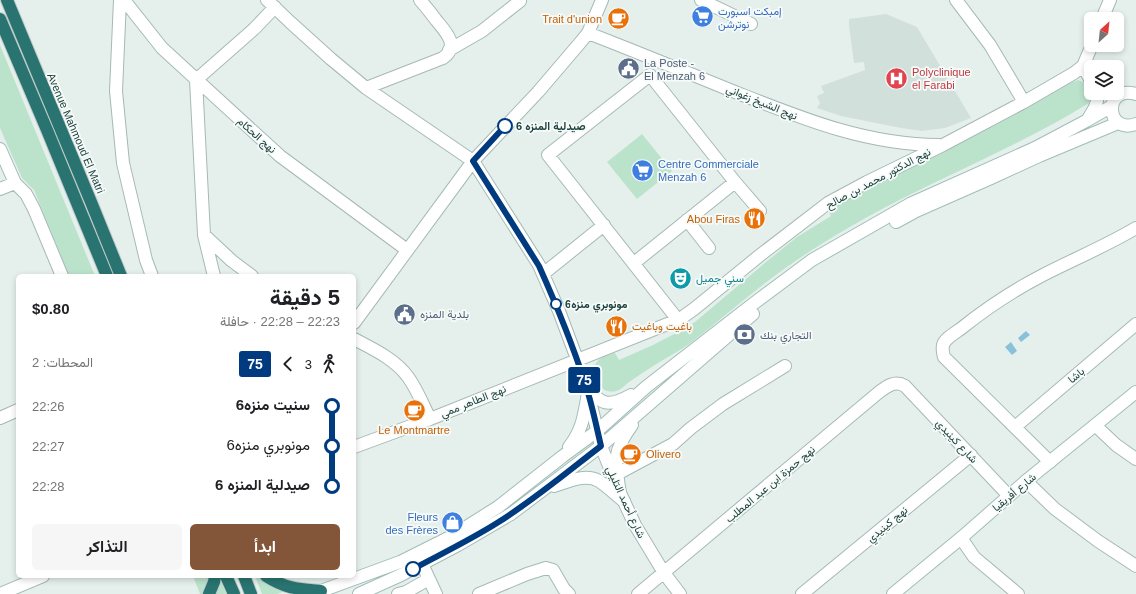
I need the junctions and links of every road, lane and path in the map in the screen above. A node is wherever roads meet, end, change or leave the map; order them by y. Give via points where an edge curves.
1 (7, 0) edge
2 (120, 0) edge
3 (124, 0) edge
4 (420, 0) edge
5 (602, 0) edge
6 (701, 0) edge
7 (956, 0) edge
8 (1110, 0) edge
9 (520, 1) dead end
10 (271, 4) edge
11 (1105, 12) edge
12 (0, 19) edge
13 (751, 24) dead end
14 (588, 33) junction
15 (449, 50) junction
16 (1084, 75) edge
17 (196, 80) junction
18 (366, 88) junction
19 (1136, 94) edge
20 (1124, 96) edge
21 (1098, 100) edge
22 (1115, 100) edge
23 (1116, 100) edge
24 (1024, 102) junction
25 (1086, 121) junction
26 (1118, 122) junction
27 (1135, 127) edge
28 (943, 145) junction
29 (0, 149) edge
30 (473, 161) junction
31 (735, 182) junction
32 (15, 183) junction
33 (0, 189) edge
34 (760, 211) dead end
35 (687, 220) junction
36 (604, 225) junction
37 (1136, 228) edge
38 (204, 235) junction
39 (709, 248) dead end
40 (407, 250) junction
41 (634, 263) junction
42 (61, 274) edge
43 (106, 274) edge
44 (120, 274) edge
45 (151, 274) edge
46 (214, 274) edge
47 (249, 274) edge
48 (543, 274) junction
49 (678, 320) junction
50 (356, 321) edge
51 (1136, 324) edge
52 (356, 340) edge
53 (577, 359) junction
54 (784, 366) dead end
55 (905, 386) joint
56 (646, 387) junction
57 (587, 389) junction
58 (1136, 392) edge
59 (647, 407) junction
60 (16, 411) edge
61 (0, 418) edge
62 (430, 419) junction
63 (1096, 426) junction
64 (1015, 427) junction
65 (597, 431) junction
66 (356, 446) edge
67 (601, 446) junction
68 (971, 455) junction
69 (563, 456) junction
70 (1136, 459) edge
71 (1050, 462) junction
72 (617, 474) junction
73 (1026, 481) junction
74 (545, 489) junction
75 (1009, 496) junction
76 (622, 497) junction
77 (961, 538) junction
78 (422, 564) junction
79 (1136, 566) edge
80 (664, 573) junction
81 (38, 578) edge
82 (215, 578) edge
83 (227, 578) edge
84 (245, 578) edge
85 (270, 578) edge
86 (429, 579) junction
87 (0, 590) edge
88 (317, 593) edge
89 (1, 594) edge
90 (209, 594) edge
91 (234, 594) edge
92 (251, 594) edge
93 (359, 594) edge
94 (404, 594) edge
95 (436, 594) edge
96 (479, 594) edge
97 (569, 594) edge
98 (638, 594) edge
99 (680, 594) edge
100 (802, 594) edge
101 (893, 594) edge
102 (1018, 594) edge

1 - 44 highway, Avenue Mahmoud El Matri
2 - 45 street via 116,90 123,163
3 - 17 street, نهج الحكام via 162,48
4 - 15 street via 448,35
5 - 14 street
6 - 13 street
7 - 24 street via 990,45
8 - 11 street
9 - 15 street via 482,31
10 - 17 street via 254,29
10 - 18 street
12 - 43 highway
14 - 28 street, نهج الشيخ زغواني via 803,119 883,140
14 - 30 street via 538,92
15 - 18 street via 442,58
16 - 24 street, نهج الدكتور محمد بن صالح via 1069,76
17 - 38 street
17 - 40 street, نهج الحكام via 280,156
18 - 30 street
19 - 20 street
21 - 25 street
22 - 25 street
23 - 26 street via 1112,112
24 - 28 street, نهج الدكتور محمد بن صالح
25 - 56 street via 1035,148 910,204 812,260
26 - 27 street
26 - 59 street via 916,211 859,241 757,310
28 - 49 street, نهج الدكتور محمد بن صالح via 828,203
29 - 32 street
30 - 40 street
30 - 48 street, شارع أحمد التليلي
31 - 34 street
31 - 35 street
31 - 36 street via 650,75 548,155
32 - 33 street
32 - 42 street via 26,194 34,209
35 - 39 street
35 - 41 street
36 - 41 street
36 - 48 street
37 - 64 street via 1017,289 951,336 943,345 944,357
38 - 46 street
38 - 47 street
40 - 50 street
41 - 49 street
48 - 53 street, شارع أحمد التليلي
49 - 53 street, نهج الدكتور محمد بن صالح
51 - 64 street, باشا
52 - 62 street, نهج الطاهر ممي via 401,369 408,377
53 - 57 street, شارع أحمد التليلي
53 - 62 street, نهج الطاهر ممي
54 - 72 street via 723,404 673,444
55 - 68 street, شارع كينيدي
55 - 80 street, نهج حمزة ابن عبد المطلب via 894,383 878,393
56 - 57 street via 615,403 602,402
56 - 65 street
57 - 65 street, شارع أحمد التليلي
57 - 69 street via 581,428
58 - 63 street, شارع أفريقيا
59 - 67 street
59 - 72 street via 618,447
60 - 61 street
62 - 66 street
63 - 70 street
63 - 71 street, شارع أفريقيا
64 - 71 street
65 - 67 street, شارع أحمد التليلي
65 - 69 street
67 - 74 street
67 - 76 street, شارع أحمد التليلي
68 - 75 street, شارع كينيدي
68 - 100 street, نهج كينيدي
69 - 88 street via 498,507 452,536 400,562
71 - 73 street, شارع أفريقيا
72 - 76 street
73 - 75 street, شارع أفريقيا
73 - 79 street via 1055,509
74 - 76 street via 577,479 592,478
74 - 78 street via 496,524
75 - 77 street, شارع أفريقيا
76 - 80 street, شارع أحمد التليلي via 635,525
77 - 101 street, شارع أفريقيا
77 - 102 street via 974,557
78 - 86 street
78 - 93 street
80 - 98 street, نهج حمزة ابن عبد المطلب
80 - 99 street, شارع أحمد التليلي
81 - 89 street
82 - 90 highway
83 - 91 highway
84 - 92 highway
85 - 88 highway via 294,589
86 - 94 street
86 - 95 street
87 - 89 street
96 - 97 street via 546,568 553,570

